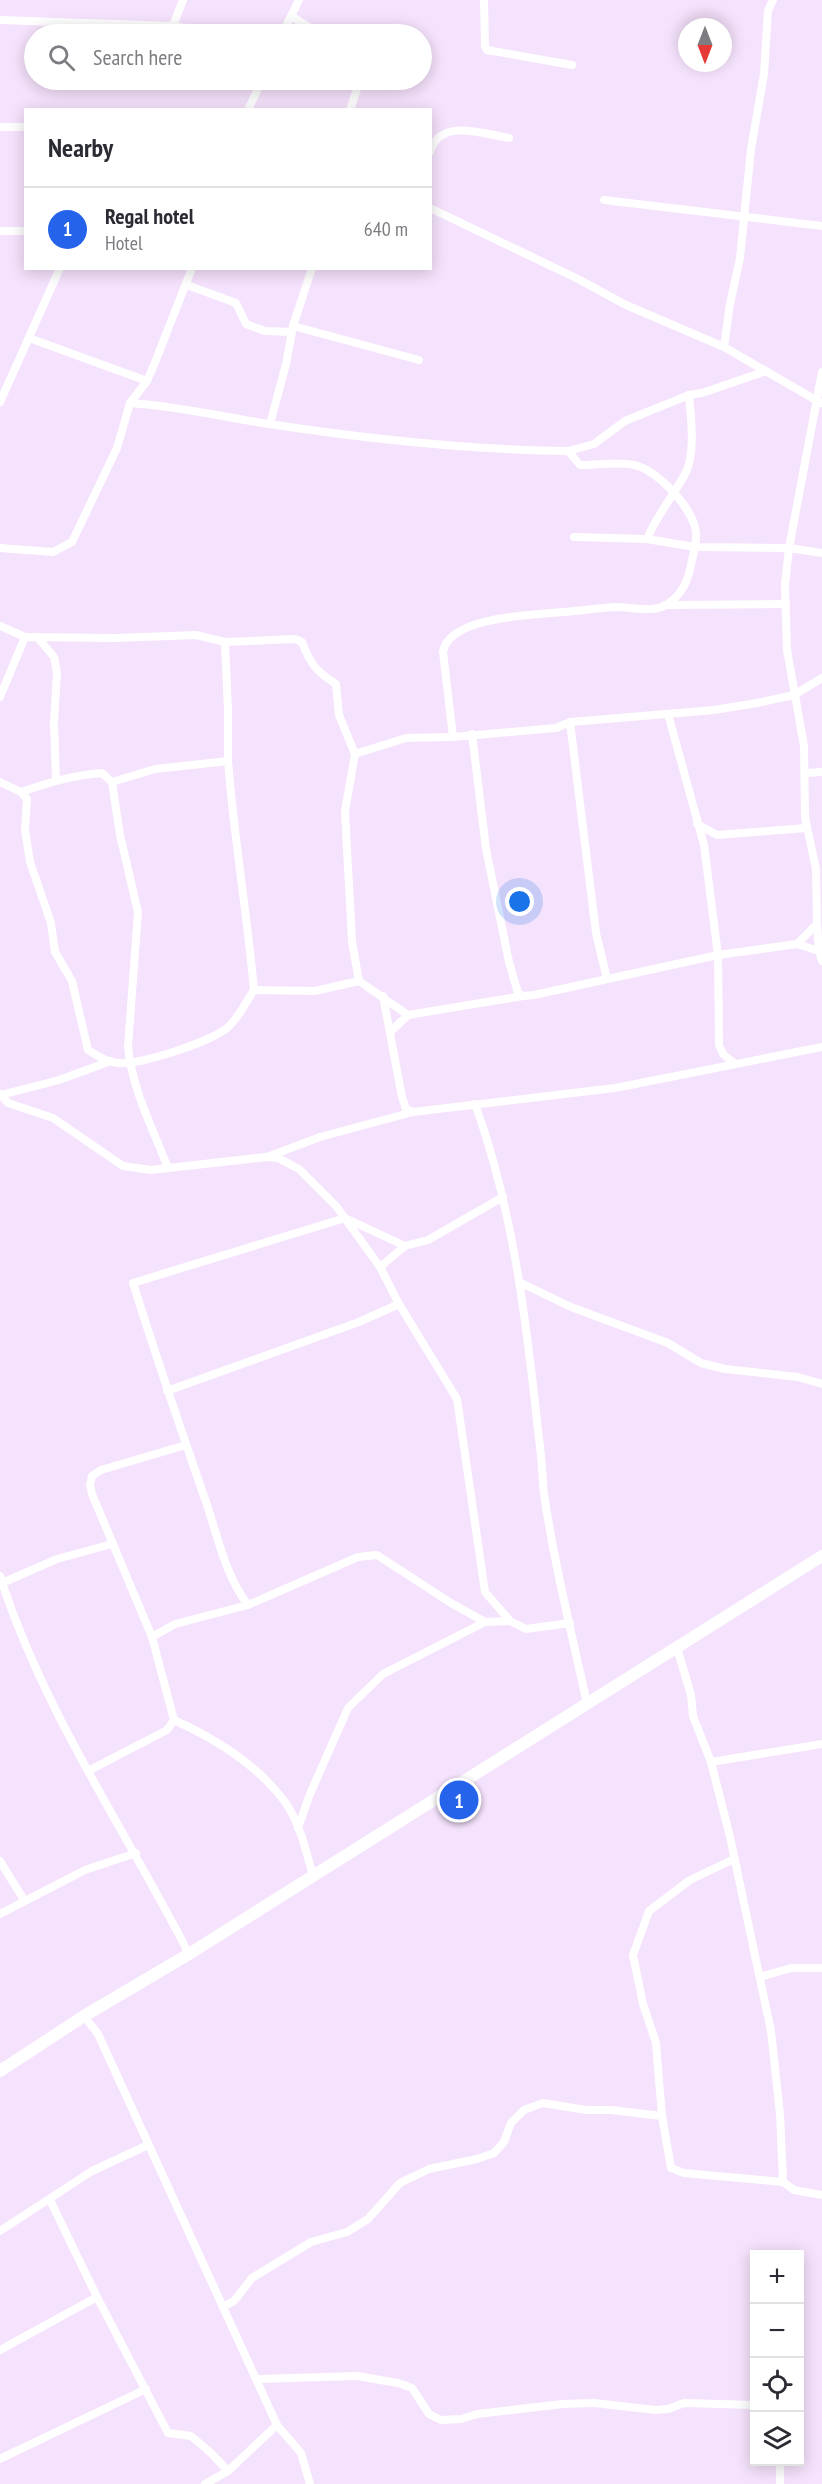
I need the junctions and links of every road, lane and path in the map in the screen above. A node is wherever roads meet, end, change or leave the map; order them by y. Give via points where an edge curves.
1 (183, 0) edge
2 (299, 0) edge
3 (484, 0) edge
4 (774, 0) edge
5 (291, 16) junction
6 (0, 20) edge
7 (115, 24) edge
8 (174, 24) edge
9 (287, 24) edge
10 (304, 24) edge
11 (572, 65) dead end
12 (257, 90) edge
13 (357, 90) edge
14 (249, 108) edge
15 (351, 108) edge
16 (0, 127) edge
17 (24, 127) edge
18 (509, 138) dead end
19 (432, 148) edge
20 (604, 201) dead end
21 (432, 209) edge
22 (744, 216) junction
23 (822, 226) edge
24 (0, 231) edge
25 (24, 231) edge
26 (59, 270) edge
27 (191, 270) edge
28 (311, 270) edge
29 (187, 285) junction
30 (293, 329) junction
31 (29, 338) junction
32 (724, 347) junction
33 (419, 360) dead end
34 (766, 371) junction
35 (822, 372) edge
36 (147, 381) junction
37 (689, 395) junction
38 (0, 402) edge
39 (130, 403) junction
40 (820, 403) edge
41 (270, 424) junction
42 (568, 451) junction
43 (673, 492) junction
44 (574, 537) dead end
45 (647, 539) junction
46 (695, 547) junction
47 (789, 548) junction
48 (0, 549) edge
49 (822, 553) edge
50 (786, 604) junction
51 (665, 605) junction
52 (0, 626) edge
53 (26, 638) junction
54 (39, 638) junction
55 (225, 642) junction
56 (822, 678) edge
57 (794, 695) junction
58 (0, 697) edge
59 (669, 714) junction
60 (570, 722) junction
61 (472, 734) junction
62 (453, 737) junction
63 (355, 754) junction
64 (228, 761) junction
65 (822, 772) edge
66 (806, 773) junction
67 (56, 780) junction
68 (0, 782) edge
69 (112, 782) junction
70 (21, 792) junction
71 (697, 824) junction
72 (806, 828) junction
73 (717, 835) junction
74 (704, 846) junction
75 (817, 924) junction
76 (797, 944) junction
77 (718, 955) junction
78 (820, 956) edge
79 (607, 979) junction
80 (359, 981) junction
81 (254, 990) junction
82 (383, 996) junction
83 (524, 996) junction
84 (408, 1015) junction
85 (391, 1032) junction
86 (822, 1047) edge
87 (111, 1061) junction
88 (129, 1062) junction
89 (735, 1064) junction
90 (0, 1095) edge
91 (475, 1104) junction
92 (413, 1112) junction
93 (266, 1157) junction
94 (168, 1168) junction
95 (503, 1197) junction
96 (345, 1218) junction
97 (405, 1246) junction
98 (380, 1267) junction
99 (519, 1282) junction
100 (399, 1304) junction
101 (822, 1384) edge
102 (167, 1391) junction
103 (186, 1445) junction
104 (112, 1544) junction
105 (822, 1556) edge
106 (1, 1580) edge
107 (248, 1605) junction
108 (510, 1621) junction
109 (485, 1622) junction
110 (570, 1623) junction
111 (152, 1637) junction
112 (677, 1648) junction
113 (587, 1704) junction
114 (174, 1720) junction
115 (822, 1744) edge
116 (711, 1762) junction
117 (88, 1771) junction
118 (298, 1828) junction
119 (136, 1853) junction
120 (734, 1859) junction
121 (0, 1861) edge
122 (314, 1876) junction
123 (24, 1900) junction
124 (0, 1914) edge
125 (189, 1954) junction
126 (822, 1968) edge
127 (760, 1977) junction
128 (84, 2016) junction
129 (0, 2071) edge
130 (662, 2116) junction
131 (148, 2145) junction
132 (783, 2182) junction
133 (822, 2195) edge
134 (50, 2200) junction
135 (0, 2231) edge
136 (97, 2297) junction
137 (224, 2306) junction
138 (0, 2350) edge
139 (258, 2379) junction
140 (146, 2388) junction
141 (750, 2405) edge
142 (277, 2425) junction
143 (0, 2459) edge
144 (780, 2466) edge
145 (228, 2470) junction
146 (205, 2484) edge
147 (310, 2484) edge
148 (780, 2484) edge

1 - 8 street
2 - 5 street
3 - 11 street via 487,50
4 - 22 street via 768,11 764,74
5 - 9 street
5 - 10 street
6 - 7 street
12 - 14 street
13 - 15 street
16 - 17 street
18 - 19 street via 451,130 438,137
20 - 22 street
21 - 32 street via 626,305
22 - 23 street
22 - 32 street
24 - 25 street
26 - 31 street
27 - 29 street
28 - 30 street
29 - 30 street via 236,303 246,324 265,331
29 - 36 street
30 - 33 street
30 - 41 street
31 - 36 street
31 - 38 street
32 - 34 street
34 - 37 street
34 - 40 street
35 - 40 street
36 - 39 street
37 - 42 street via 625,421 594,444
37 - 43 street via 692,442 686,473
39 - 41 street via 166,405
39 - 48 street via 117,448 72,542 53,552
40 - 47 street
41 - 42 street via 401,442
42 - 43 street via 580,465 633,464 651,471
43 - 45 street
43 - 46 street via 693,521
44 - 45 street
45 - 46 street
46 - 47 street
46 - 51 street via 687,582
47 - 49 street
47 - 50 street
50 - 51 street
50 - 57 street via 787,650
51 - 62 street via 500,618 459,632 444,645 443,652
52 - 53 street
53 - 54 street
53 - 58 street
54 - 55 street via 196,635
54 - 67 street via 54,657 57,674
55 - 63 street via 302,642 309,661 336,684 339,715
55 - 64 street
56 - 57 street
57 - 59 street
57 - 66 street
59 - 60 street
59 - 71 street
60 - 61 street via 556,728
60 - 79 street via 596,933
61 - 62 street
61 - 83 street via 486,849 515,987
62 - 63 street via 406,738
63 - 80 street via 345,811 352,942
64 - 69 street via 155,769
64 - 81 street
65 - 66 street
66 - 72 street
67 - 69 street via 102,773
67 - 70 street
68 - 70 street
69 - 88 street via 138,912
70 - 87 street via 27,799 25,830 30,862 51,923 55,952 72,981 88,1050
71 - 73 street
71 - 74 street
72 - 73 street
72 - 75 street via 816,869
73 - 74 street
74 - 77 street
75 - 76 street
75 - 78 street
76 - 77 street
76 - 78 street
77 - 79 street
77 - 89 street via 719,1045
79 - 83 street
80 - 81 street via 315,991
80 - 82 street
81 - 88 street via 229,1027 167,1053
82 - 84 street
82 - 85 street
83 - 84 street
84 - 85 street
85 - 92 street via 402,1097 406,1108
86 - 89 street
87 - 88 street
87 - 90 street
88 - 94 street
89 - 91 street via 615,1088
90 - 94 street via 8,1103 53,1118 123,1166
91 - 92 street
91 - 95 street
92 - 93 street via 320,1137
93 - 94 street
93 - 96 street via 278,1158 298,1169
95 - 97 street via 428,1240
95 - 99 street
96 - 97 street
96 - 98 street
96 - 102 street via 133,1283
97 - 98 street
98 - 100 street
99 - 101 street via 572,1307 668,1343 701,1363
99 - 110 street via 544,1492
100 - 102 street
100 - 108 street via 457,1399 485,1592
102 - 103 street
103 - 104 street via 92,1476 92,1494
103 - 107 street via 229,1575
104 - 106 street
104 - 111 street
105 - 112 main road
106 - 117 street via 23,1640
107 - 109 street via 358,1557 377,1556
107 - 111 street via 175,1624
108 - 109 street
108 - 110 street via 526,1629
109 - 118 street via 383,1674 348,1708
110 - 113 street
111 - 114 street
112 - 113 main road
112 - 116 street via 693,1716
113 - 122 main road
114 - 117 street via 167,1730
114 - 118 street via 207,1735 260,1773 286,1803
115 - 116 street
116 - 120 street
117 - 119 street
118 - 122 street
119 - 123 street via 85,1870
119 - 125 street
120 - 127 street
120 - 130 street via 690,1880 649,1911 633,1955 656,2043
121 - 123 street
122 - 125 main road
123 - 124 street
125 - 128 main road
126 - 127 street via 791,1968
127 - 132 street via 776,2066
128 - 129 main road
128 - 131 street via 99,2034
130 - 132 street via 671,2168 684,2173
130 - 137 street via 543,2103 524,2110 511,2123 504,2142 494,2153 429,2169 400,2183 368,2219 347,2232 310,2242 252,2278 234,2301
131 - 134 street via 92,2171
131 - 137 street
132 - 133 street via 794,2190
134 - 135 street
134 - 136 street
136 - 138 street
136 - 140 street
137 - 139 street
139 - 141 street via 339,2375 398,2383 412,2388 429,2414 441,2420 563,2404 656,2410 684,2403
139 - 142 street
140 - 143 street
140 - 145 street via 168,2433 190,2436
142 - 145 street
142 - 147 street via 301,2452
144 - 148 street
145 - 146 street

